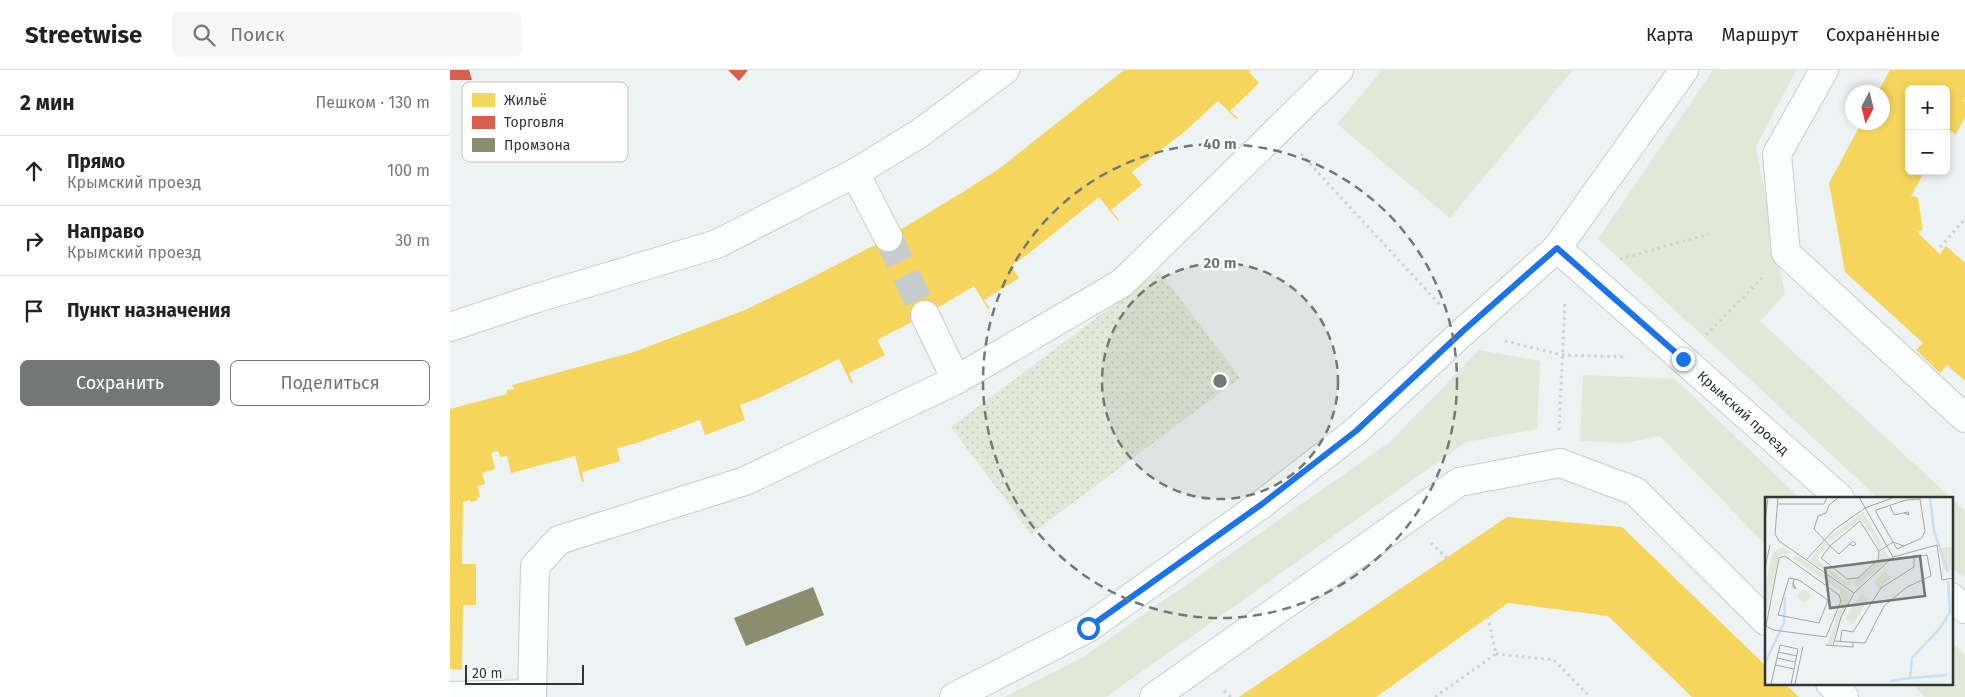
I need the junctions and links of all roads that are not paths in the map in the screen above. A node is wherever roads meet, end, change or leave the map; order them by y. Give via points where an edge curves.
1 (1005, 70) edge
2 (1684, 70) edge
3 (1824, 70) edge
4 (1335, 72) edge
5 (855, 174) junction
6 (888, 237) tunnel mouth
7 (1557, 248) junction
8 (925, 315) tunnel mouth
9 (450, 327) edge
10 (956, 380) junction
11 (1965, 418) edge
12 (1839, 497) edge
13 (1952, 598) edge
14 (1965, 609) edge
15 (1765, 619) edge
16 (1831, 684) edge
17 (532, 695) edge
18 (450, 696) edge
19 (954, 697) edge
20 (1154, 697) edge
21 (1844, 697) edge

1 - 5 street via 920,133
2 - 7 street
3 - 11 street via 1777,154 1786,253
4 - 10 street via 1122,283
5 - 6 street
5 - 9 street via 717,244
7 - 12 street, Крымский проезд
7 - 19 street via 1356,431 1262,504 1088,628
8 - 10 street
10 - 17 street via 746,481 559,540 535,566
13 - 14 street
15 - 20 street via 1635,491 1560,463 1459,482
16 - 21 street
17 - 18 street

